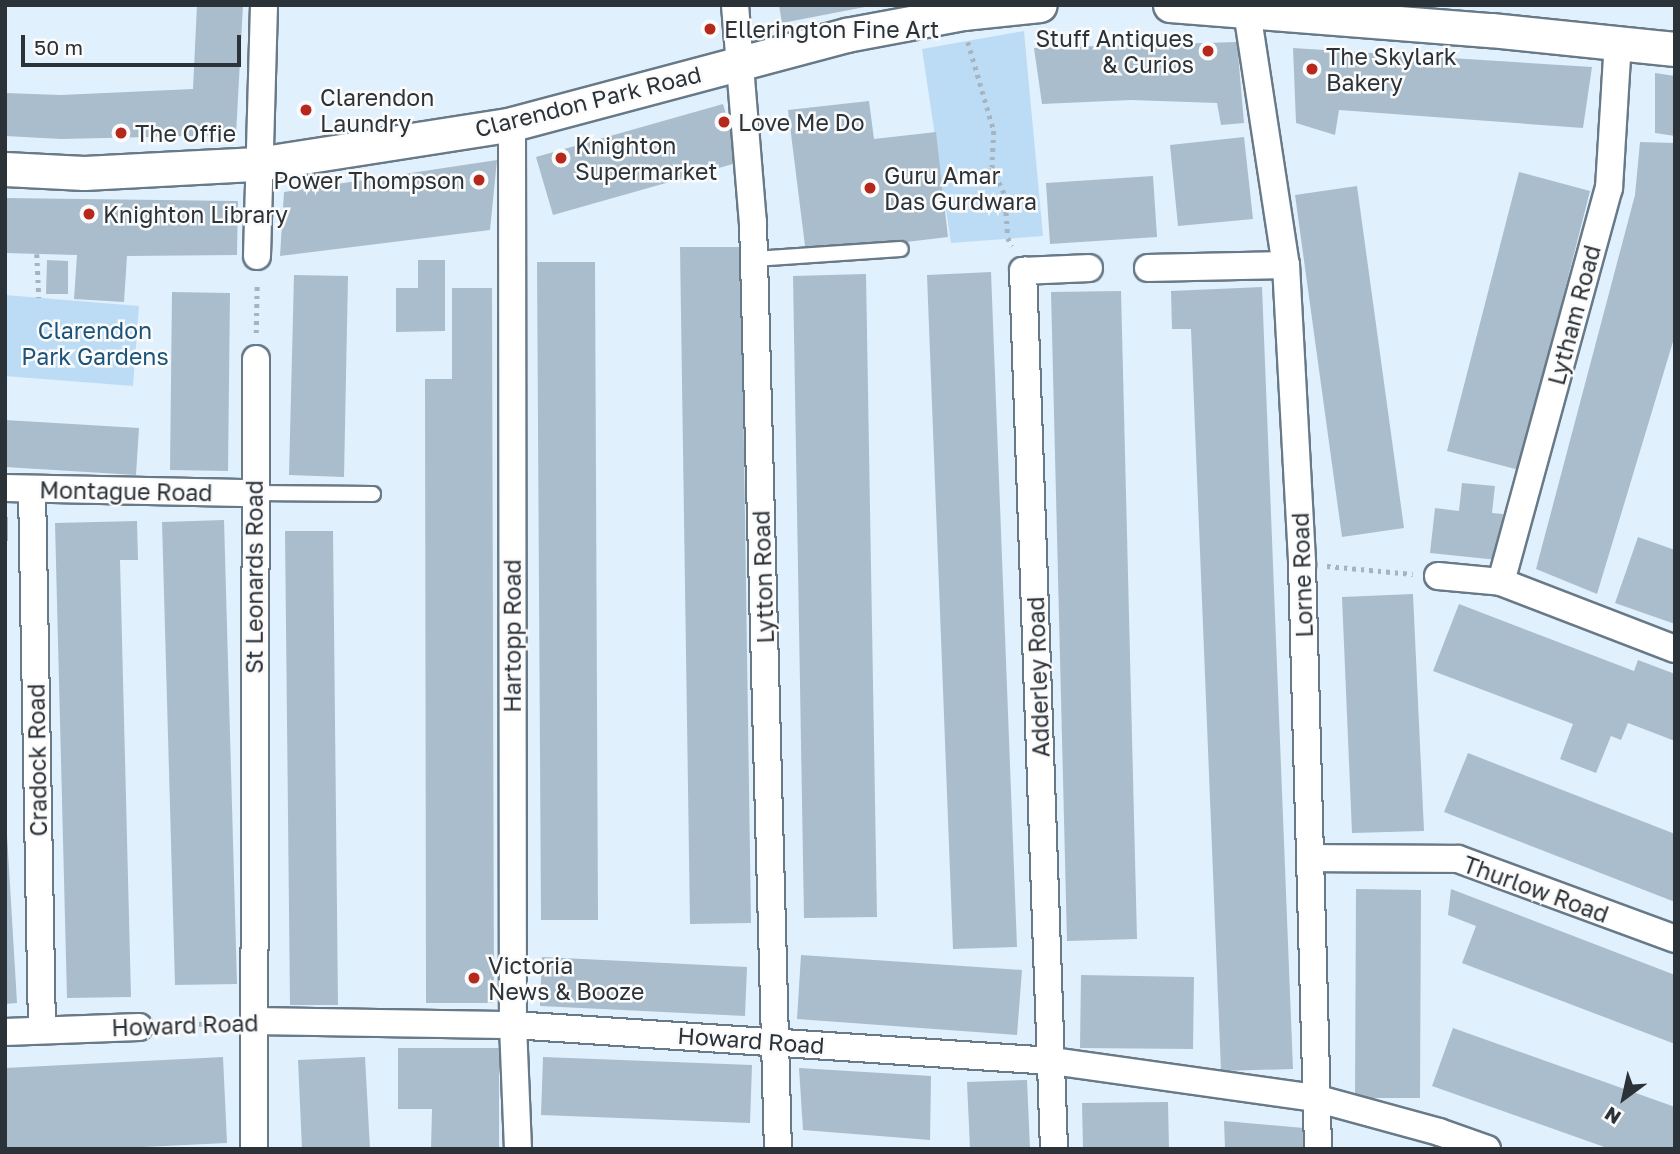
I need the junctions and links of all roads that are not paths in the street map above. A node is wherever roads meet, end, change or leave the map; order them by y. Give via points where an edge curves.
1 (264, 5) edge
2 (735, 5) edge
3 (1040, 5) edge
4 (1170, 5) edge
5 (1246, 7) edge
6 (1618, 42) junction
7 (1675, 49) edge
8 (740, 63) junction
9 (512, 124) junction
10 (258, 164) junction
11 (5, 169) edge
12 (901, 249) dead end
13 (257, 257) road end
14 (754, 259) junction
15 (1286, 265) junction
16 (1089, 268) dead end
17 (1148, 268) dead end
18 (256, 359) road end
19 (5, 488) edge
20 (32, 489) junction
21 (254, 493) junction
22 (373, 494) dead end
23 (1438, 576) road end
24 (1501, 582) junction
25 (1675, 649) edge
26 (1310, 858) junction
27 (1675, 939) edge
28 (254, 1021) junction
29 (513, 1026) junction
30 (139, 1027) road end
31 (43, 1030) junction
32 (5, 1031) edge
33 (775, 1041) junction
34 (1052, 1061) junction
35 (1315, 1098) junction
36 (254, 1149) edge
37 (518, 1149) edge
38 (778, 1149) edge
39 (1055, 1149) edge
40 (1318, 1149) edge
41 (1487, 1149) edge

1 - 10 street
2 - 8 street, Lytton Road
3 - 8 street, Clarendon Park Road via 963,13 846,35
4 - 5 street
5 - 6 street
5 - 15 street, Lorne Road
6 - 7 street
6 - 24 street, Lytham Road via 1609,188
8 - 9 street, Clarendon Park Road
8 - 14 street, Lytton Road
9 - 10 street, Clarendon Park Road
9 - 29 street, Hartopp Road
10 - 11 street, Clarendon Park Road via 84,173
10 - 13 street
12 - 14 lane
14 - 33 street, Lytton Road
15 - 17 street
15 - 26 street, Lorne Road via 1302,564
16 - 34 street, Adderley Road via 1023,271
18 - 21 street, St Leonards Road
19 - 20 street, Montague Road
20 - 21 street, Montague Road
20 - 31 street, Cradock Road
21 - 22 lane, Montague Road
21 - 28 street, St Leonards Road
23 - 24 street
24 - 25 street
26 - 27 street, Thurlow Road via 1458,859
26 - 35 street, Lorne Road
28 - 29 street, Howard Road
28 - 36 street, St Leonards Road
29 - 33 street, Howard Road
29 - 37 street, Hartopp Road
30 - 31 street, Howard Road
31 - 32 street, Howard Road
33 - 34 street, Howard Road
33 - 38 street, Lytton Road
34 - 35 street, Howard Road
34 - 39 street, Adderley Road
35 - 40 street, Lorne Road
35 - 41 street, Howard Road

